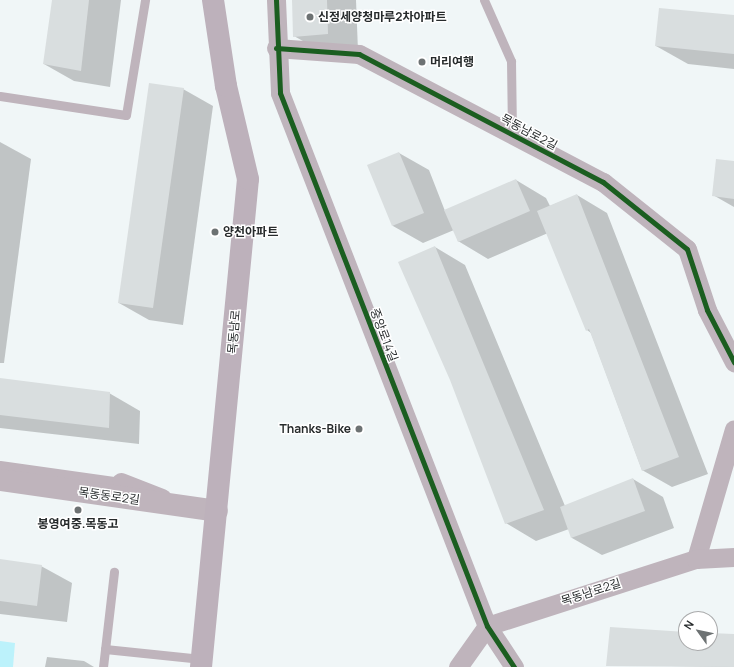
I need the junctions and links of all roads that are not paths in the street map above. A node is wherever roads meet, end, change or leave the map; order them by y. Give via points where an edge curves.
1 (145, 0) edge
2 (213, 0) edge
3 (276, 0) edge
4 (484, 0) edge
5 (276, 48) junction
6 (0, 96) edge
7 (512, 135) junction
8 (734, 362) edge
9 (734, 429) edge
10 (0, 465) edge
11 (0, 480) edge
12 (121, 482) joint
13 (183, 506) junction
14 (217, 511) junction
15 (734, 557) edge
16 (696, 559) junction
17 (114, 572) dead end
18 (487, 626) junction
19 (105, 649) junction
20 (201, 663) edge
21 (103, 667) edge
22 (458, 667) edge
23 (514, 667) edge

1 - 6 lane via 126,115
2 - 14 main road, 목동남로 via 226,86 248,179
3 - 5 street
4 - 7 lane, 목동남로2길 via 511,60
5 - 7 street, 목동남로2길 via 359,54
5 - 18 street, 중앙로14길 via 280,93
7 - 8 street, 목동남로2길 via 603,182 687,249 707,310
9 - 16 street
10 - 12 lane
11 - 13 street, 목동동로2길
12 - 13 street
13 - 14 street, 목동동로2길
14 - 20 main road, 목동남로
15 - 16 street, 목동남로2길
16 - 18 street, 목동남로2길
17 - 19 lane
18 - 22 street
18 - 23 street, 중앙로14길
19 - 20 lane
19 - 21 lane

